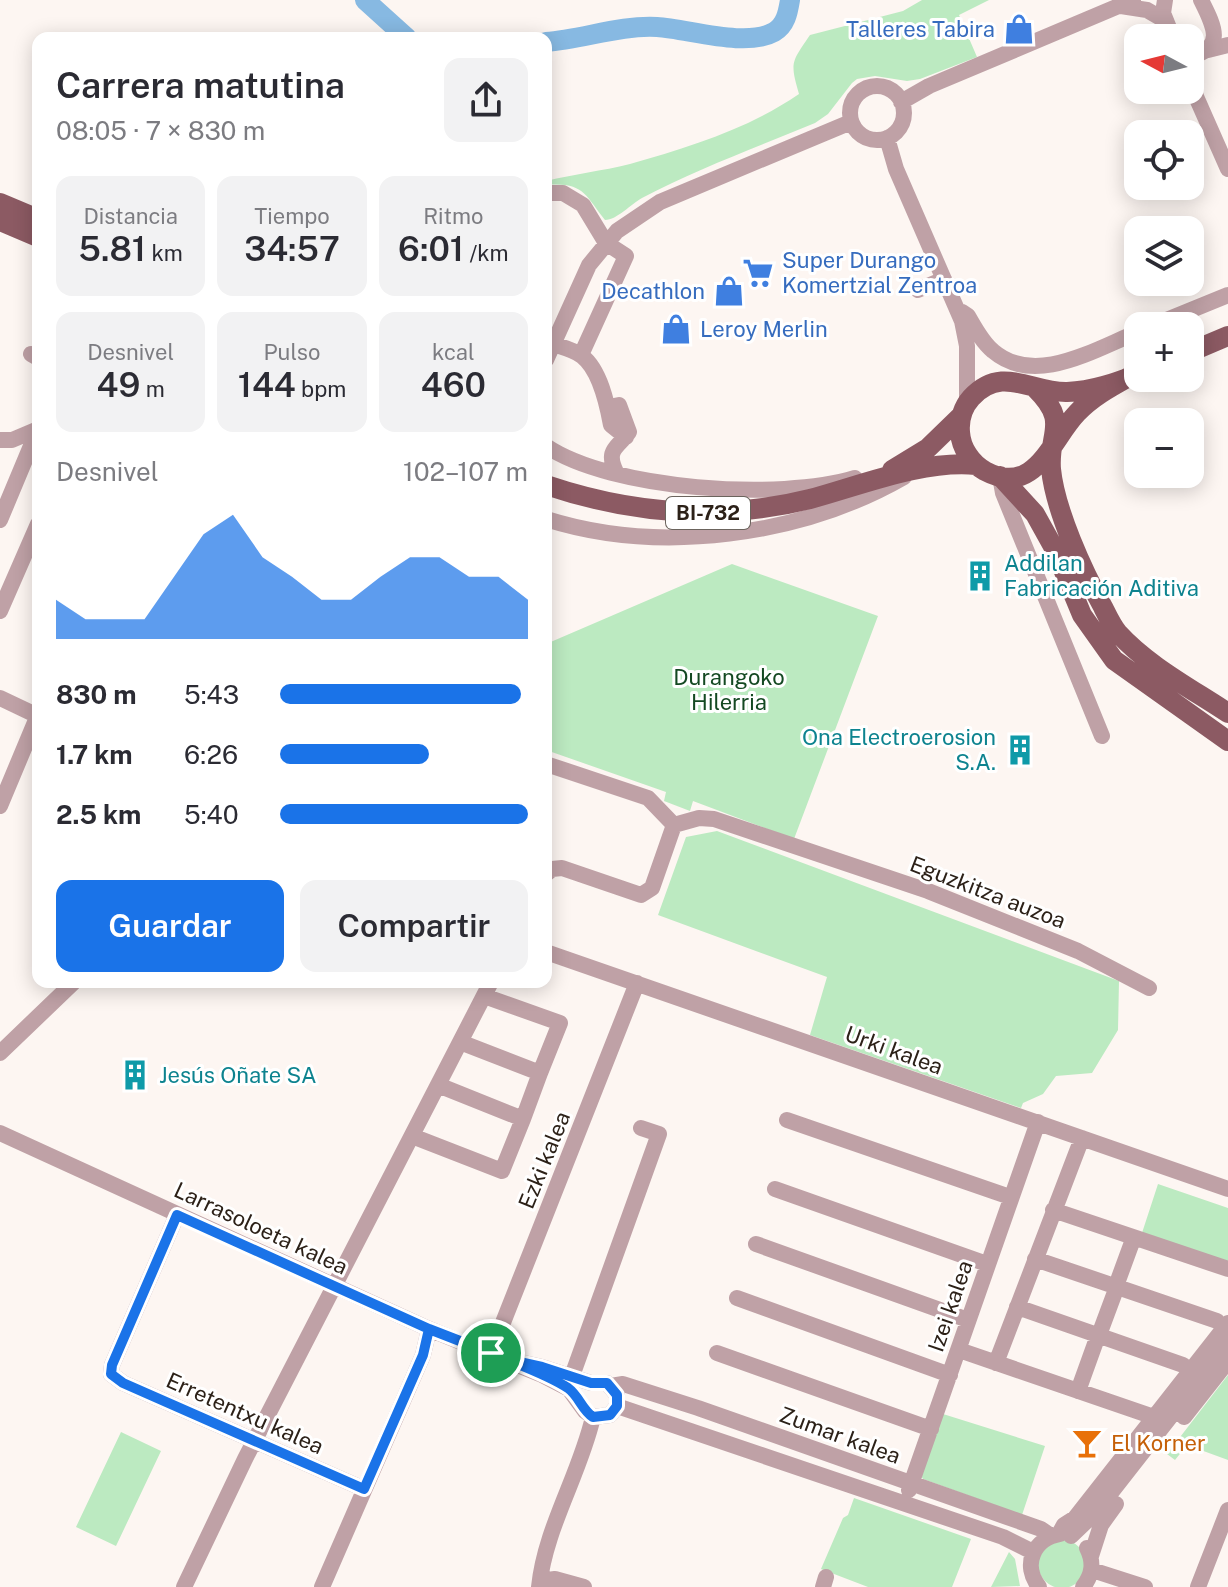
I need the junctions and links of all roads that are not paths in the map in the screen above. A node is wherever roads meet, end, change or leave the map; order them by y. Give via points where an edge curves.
1 (1165, 0) edge
2 (1201, 0) edge
3 (1127, 3) edge
4 (1166, 21) junction
5 (1211, 22) junction
6 (1167, 24) edge
7 (1228, 30) edge
8 (1228, 45) edge
9 (1204, 48) edge
10 (1204, 52) edge
11 (901, 102) junction
12 (1200, 104) edge
13 (851, 122) junction
14 (887, 138) junction
15 (1228, 169) edge
16 (552, 193) edge
17 (0, 203) edge
18 (0, 221) edge
19 (32, 230) edge
20 (32, 231) edge
21 (606, 243) junction
22 (944, 279) junction
23 (918, 290) dead end
24 (1228, 295) edge
25 (1186, 312) edge
26 (960, 315) junction
27 (1228, 336) edge
28 (1124, 338) edge
29 (553, 344) joint
30 (1204, 346) edge
31 (581, 355) junction
32 (1124, 379) edge
33 (1009, 380) junction
34 (1124, 381) edge
35 (1036, 389) junction
36 (609, 407) junction
37 (964, 409) junction
38 (611, 425) junction
39 (32, 432) edge
40 (626, 437) junction
41 (0, 440) edge
42 (32, 443) edge
43 (1052, 448) junction
44 (552, 450) edge
45 (976, 465) junction
46 (592, 467) junction
47 (910, 467) junction
48 (616, 472) junction
49 (1000, 476) junction
50 (552, 487) edge
51 (0, 520) edge
52 (552, 520) edge
53 (32, 538) edge
54 (0, 611) edge
55 (0, 698) edge
56 (32, 712) edge
57 (1228, 713) edge
58 (32, 729) edge
59 (1102, 736) dead end
60 (1228, 741) edge
61 (552, 766) edge
62 (0, 806) edge
63 (674, 825) junction
64 (552, 869) edge
65 (552, 954) edge
66 (637, 983) junction
67 (68, 988) edge
68 (1149, 988) dead end
69 (487, 989) edge
70 (460, 1042) junction
71 (0, 1053) edge
72 (540, 1073) junction
73 (438, 1085) junction
74 (523, 1119) junction
75 (787, 1120) dead end
76 (1038, 1122) junction
77 (641, 1128) dead end
78 (0, 1133) edge
79 (412, 1136) junction
80 (1082, 1138) junction
81 (775, 1189) dead end
82 (1228, 1189) edge
83 (1010, 1197) junction
84 (1053, 1210) junction
85 (177, 1215) junction
86 (756, 1244) dead end
87 (1131, 1245) dead end
88 (1035, 1259) junction
89 (987, 1264) junction
90 (1228, 1269) edge
91 (334, 1286) junction
92 (1115, 1289) junction
93 (737, 1298) dead end
94 (1017, 1307) junction
95 (1228, 1307) edge
96 (968, 1320) junction
97 (1222, 1322) edge
98 (429, 1329) junction
99 (1097, 1338) junction
100 (1228, 1343) edge
101 (959, 1350) junction
102 (717, 1353) dead end
103 (498, 1356) junction
104 (1228, 1361) edge
105 (996, 1363) junction
106 (1183, 1365) junction
107 (950, 1375) junction
108 (572, 1376) junction
109 (591, 1383) junction
110 (611, 1386) junction
111 (1078, 1391) junction
112 (581, 1403) junction
113 (617, 1406) junction
114 (1149, 1415) junction
115 (593, 1417) junction
116 (931, 1429) junction
117 (254, 1441) junction
118 (912, 1484) junction
119 (364, 1489) junction
120 (904, 1503) junction
121 (1228, 1510) edge
122 (1060, 1535) junction
123 (1033, 1552) junction
124 (1091, 1563) junction
125 (1033, 1582) edge
126 (539, 1584) edge
127 (184, 1587) edge
128 (322, 1587) edge
129 (584, 1587) edge
130 (1083, 1587) edge
131 (1145, 1587) edge
132 (1198, 1587) edge

1 - 4 street
2 - 5 street
3 - 4 street
3 - 11 street
4 - 6 street
5 - 7 street
5 - 9 street via 1214,37
8 - 10 street
11 - 13 street via 880,86 862,90 851,104
11 - 14 street via 903,118
12 - 15 street
13 - 14 street via 870,139
13 - 21 street via 660,202
14 - 22 street
16 - 21 street via 583,205
17 - 19 main road
18 - 20 main road
21 - 29 street via 589,265
21 - 31 street via 626,256
22 - 23 street
22 - 26 street
24 - 25 street
26 - 28 street via 968,316 993,352 1017,364 1045,367
26 - 33 street via 987,358
26 - 37 street via 967,346
27 - 30 main road
29 - 31 street
31 - 36 street
32 - 35 main road via 1073,392
33 - 35 main road
33 - 37 main road, BI-732 via 978,390
34 - 43 main road via 1076,414
35 - 43 main road via 1055,416
36 - 38 street
36 - 40 street via 619,405 628,425
37 - 45 main road via 962,443
37 - 47 main road, BI-732
38 - 40 street
38 - 46 street via 602,455
39 - 41 street
40 - 48 street via 611,456
42 - 51 street
43 - 49 main road via 1031,471
43 - 57 main road via 1051,469 1081,567 1117,632
44 - 46 street
45 - 47 main road, BI-732
45 - 49 main road, BI-732
46 - 48 street
47 - 48 street via 797,487 739,489
47 - 50 main road, BI-732 via 757,510 694,513 632,508
47 - 52 street via 884,488 758,530 662,537
49 - 59 street
49 - 60 main road via 1035,514 1082,615 1114,660
53 - 54 street
55 - 56 street
58 - 62 street
61 - 63 street via 648,798
63 - 64 street via 652,888 641,895
63 - 68 street, Eguzkitza auzoa via 714,819 807,849 1078,951
65 - 66 street, Urki kalea
66 - 76 street, Urki kalea
66 - 103 street, Ezki kalea
67 - 71 street
69 - 70 street
69 - 72 street via 560,1023
70 - 72 street
70 - 73 street
72 - 74 street
73 - 74 street
73 - 79 street
74 - 79 street via 502,1171
75 - 83 street
76 - 80 street, Urki kalea
76 - 83 street, Izei kalea
77 - 108 street via 659,1134
78 - 85 street, Larrasoloeta kalea
79 - 91 street
80 - 82 street, Urki kalea
80 - 84 street
81 - 89 street
83 - 89 street, Izei kalea
84 - 88 street
84 - 90 street
85 - 91 street, Larrasoloeta kalea
85 - 117 street, Erretentxu kalea via 111,1374
86 - 96 street
87 - 92 street
88 - 92 street
88 - 94 street
89 - 96 street, Izei kalea
91 - 98 street, Larrasoloeta kalea
91 - 117 street
92 - 97 street
92 - 99 street
93 - 107 street
94 - 99 street
94 - 105 street
95 - 97 street
96 - 101 street, Izei kalea
97 - 106 street
97 - 114 street
98 - 103 street, Larrasoloeta kalea
98 - 119 street via 423,1355
99 - 106 street
99 - 111 street
100 - 122 street via 1095,1513
101 - 105 street
101 - 107 street, Izei kalea
102 - 116 street
103 - 108 street
103 - 112 street via 569,1389
104 - 124 street via 1103,1520
105 - 111 street
106 - 114 street
107 - 116 street, Izei kalea
108 - 109 street
109 - 110 street
109 - 112 street
110 - 113 street
110 - 118 street, Zumar kalea via 623,1384 698,1408
111 - 114 street
112 - 115 street
113 - 115 street via 610,1415
113 - 120 street
114 - 122 street
115 - 126 street
116 - 118 street, Izei kalea
117 - 119 street, Erretentxu kalea
117 - 127 street
118 - 120 street, Izei kalea
118 - 122 street, Zumar kalea
119 - 128 street
120 - 123 street
121 - 132 street
122 - 123 street via 1043,1540
122 - 124 street via 1079,1540
123 - 125 street
124 - 130 street
124 - 131 street
126 - 129 street via 555,1579

